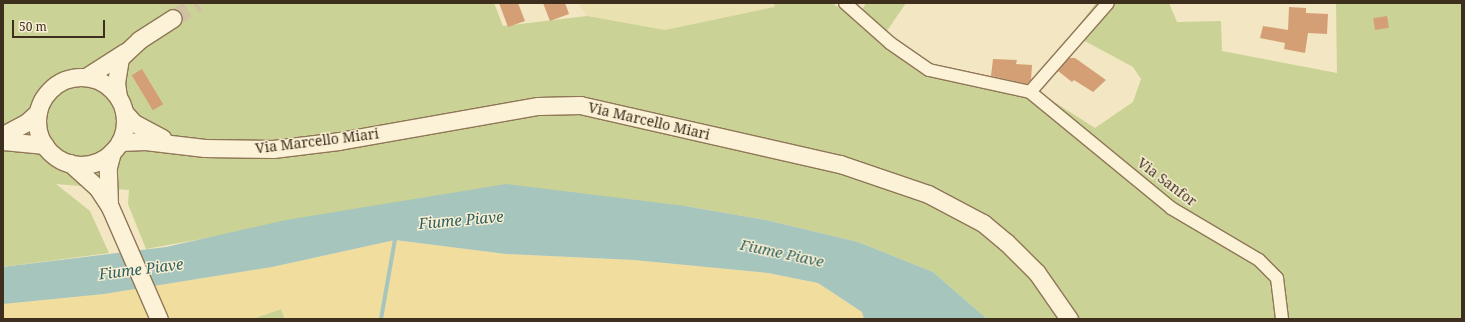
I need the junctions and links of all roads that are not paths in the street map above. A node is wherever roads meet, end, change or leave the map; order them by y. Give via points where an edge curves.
1 (845, 3) edge
2 (1108, 3) edge
3 (172, 18) tunnel mouth
4 (130, 49) junction
5 (86, 77) junction
6 (1030, 92) junction
7 (121, 105) junction
8 (38, 112) junction
9 (3, 135) edge
10 (3, 141) edge
11 (173, 143) junction
12 (45, 145) junction
13 (116, 147) junction
14 (70, 163) junction
15 (110, 207) junction
16 (159, 319) edge
17 (1070, 319) edge
18 (1282, 319) edge

1 - 6 street, Via Sanfor via 890,43 929,70
2 - 6 street
3 - 4 street
4 - 5 street
4 - 7 street via 120,58 117,67
5 - 7 street, Via Marcello Miari via 101,82
5 - 8 street via 70,79 55,85 44,97
6 - 18 street, Via Sanfor via 1171,208 1259,260 1277,278
7 - 11 street, Via Marcello Miari via 134,123 146,132
7 - 13 street via 124,127
8 - 9 street via 27,122
8 - 12 street via 38,129
10 - 12 street
11 - 13 street, Via Marcello Miari
11 - 17 street, Via Marcello Miari via 205,148 273,149 339,141 523,108 580,105 840,164 928,194 984,223 1006,242 1037,273
12 - 14 street via 56,156
13 - 14 street via 99,161 85,164
13 - 15 street via 107,182
14 - 15 street via 97,187
15 - 16 street

